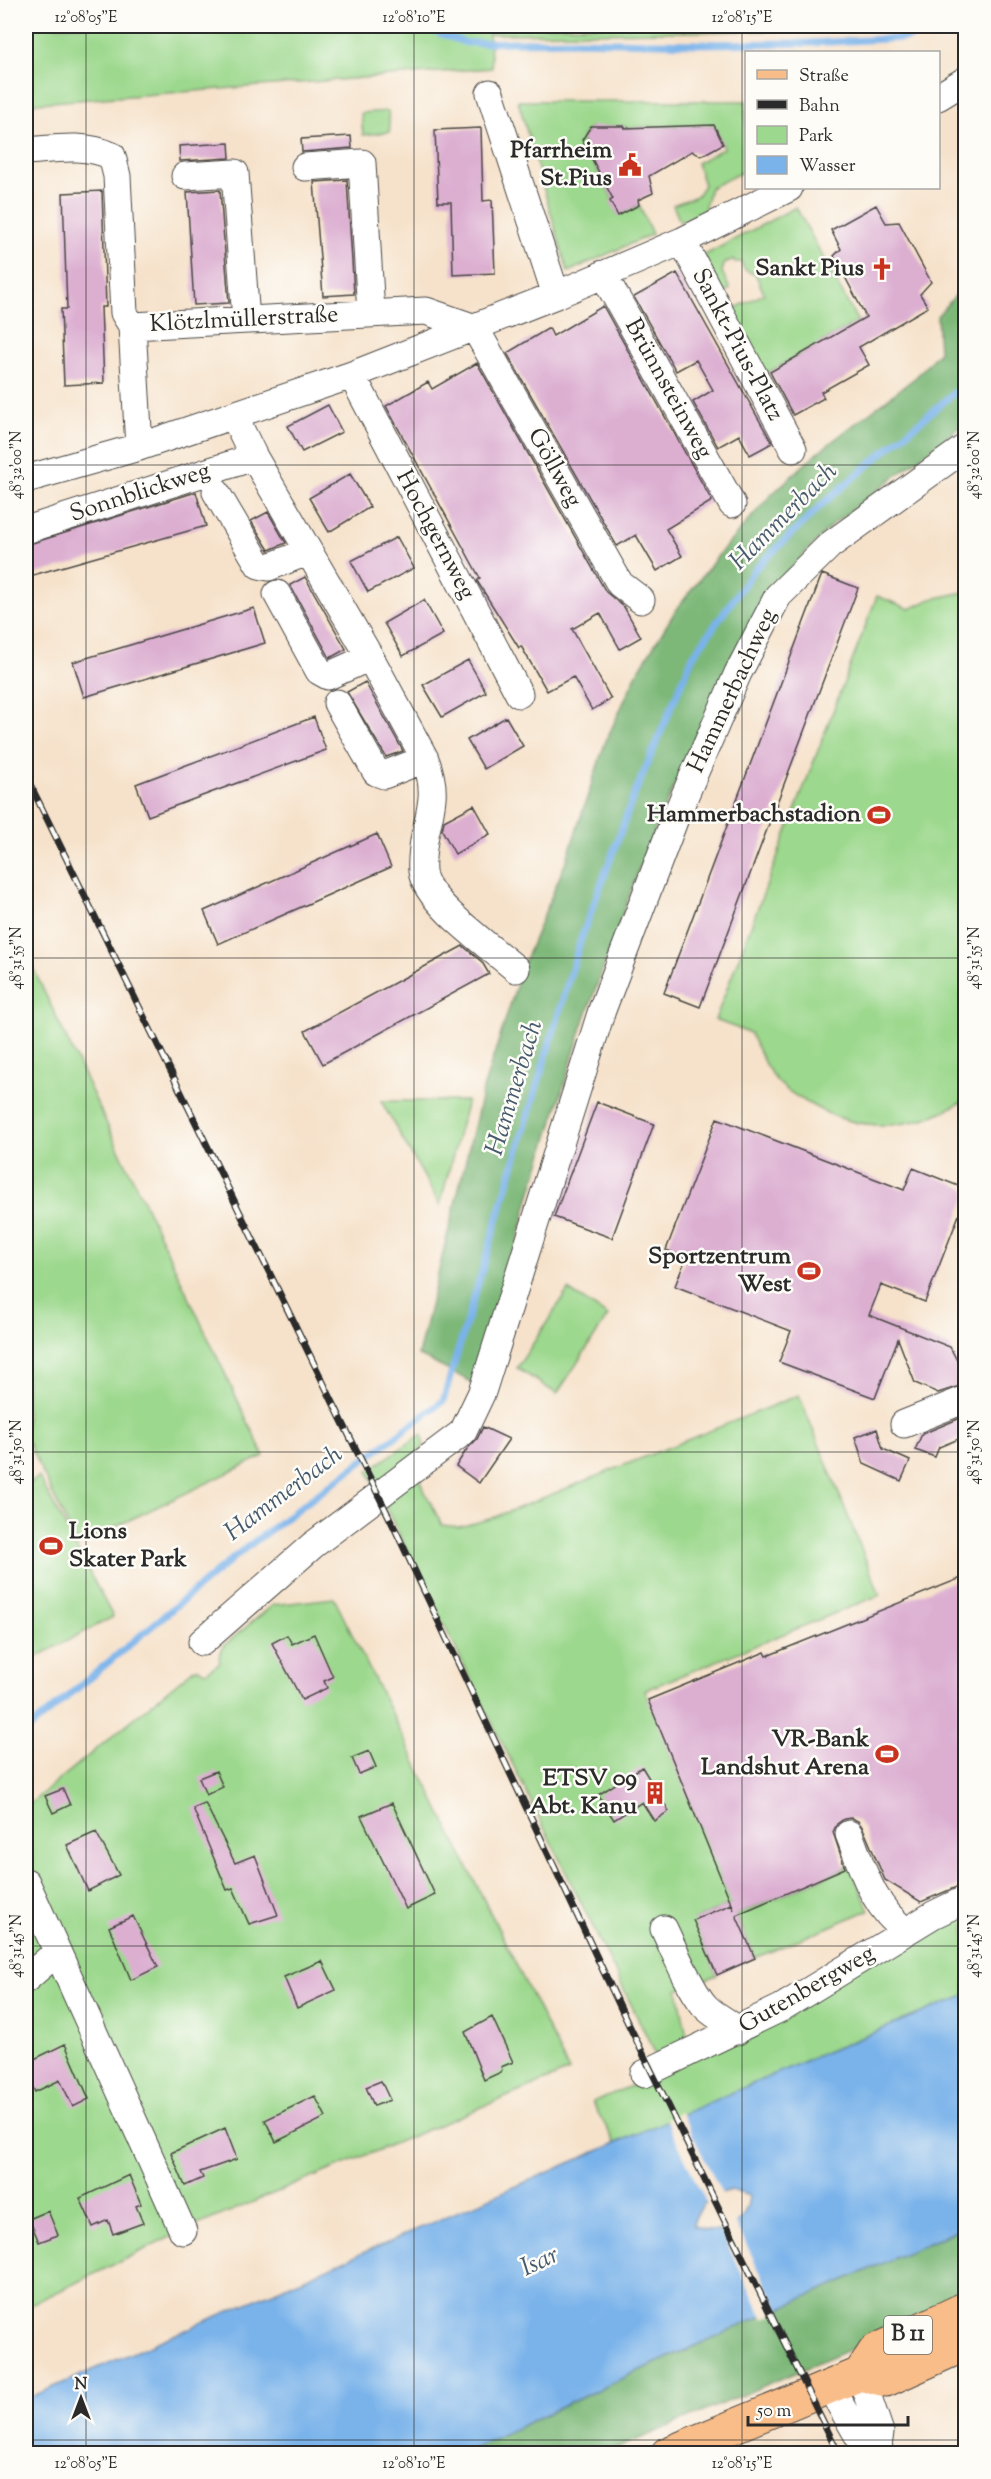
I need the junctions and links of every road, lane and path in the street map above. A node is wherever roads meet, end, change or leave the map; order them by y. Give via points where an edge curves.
1 (966, 80) edge
2 (490, 93) dead end
3 (940, 96) edge
4 (26, 152) edge
5 (305, 167) dead end
6 (185, 176) dead end
7 (787, 189) edge
8 (682, 241) junction
9 (603, 274) junction
10 (556, 295) junction
11 (371, 314) junction
12 (246, 320) junction
13 (132, 326) junction
14 (475, 328) junction
15 (352, 375) junction
16 (234, 416) junction
17 (139, 447) junction
18 (966, 447) edge
19 (793, 449) dead end
20 (254, 457) junction
21 (26, 479) edge
22 (216, 492) dead end
23 (732, 504) dead end
24 (26, 530) edge
25 (307, 552) junction
26 (277, 594) dead end
27 (641, 600) dead end
28 (370, 657) junction
29 (519, 694) dead end
30 (337, 703) dead end
31 (425, 759) junction
32 (516, 969) dead end
33 (966, 1399) edge
34 (904, 1424) dead end
35 (202, 1642) dead end
36 (849, 1834) dead end
37 (26, 1882) edge
38 (966, 1899) edge
39 (664, 1929) dead end
40 (906, 1931) junction
41 (57, 1952) junction
42 (26, 1979) edge
43 (737, 2031) junction
44 (644, 2074) dead end
45 (183, 2231) dead end
46 (966, 2308) edge
47 (966, 2344) edge
48 (860, 2374) junction
49 (829, 2385) junction
50 (878, 2447) edge
51 (667, 2454) edge

1 - 3 street
2 - 10 street
4 - 13 street via 80,147 112,156 117,176 124,313
5 - 11 street via 362,163
6 - 12 street via 235,173
7 - 8 street
8 - 9 street
8 - 19 street, Sankt-Pius-Platz
9 - 10 street
9 - 23 street, Brünnsteinweg
10 - 14 street
11 - 12 street, Klötzlmüllerstraße
11 - 14 street, Klötzlmüllerstraße via 426,311
12 - 13 street, Klötzlmüllerstraße
13 - 17 street, Klötzlmüllerstraße
14 - 15 street
14 - 27 street, Göllweg via 620,584
15 - 16 street
15 - 29 street, Hochgernweg
16 - 17 street
16 - 20 street
17 - 21 street
18 - 35 street, Hammerbachweg via 830,545 778,596 738,673 680,808 602,1010 482,1392 463,1432 313,1545
20 - 24 street, Sonnblickweg
20 - 25 street
22 - 25 street, Sonnblickweg via 259,565 269,567
25 - 28 street
26 - 28 street via 319,671 328,676
28 - 31 street
30 - 31 street via 376,772 384,775
31 - 32 street via 434,791 423,847 422,873 429,891 453,917
33 - 34 street
36 - 40 street via 872,1893
37 - 41 street
38 - 40 street, Gutenbergweg
39 - 43 street via 697,1996 706,2008
40 - 43 street, Gutenbergweg via 782,2008
41 - 42 street
41 - 45 street
43 - 44 street, Gutenbergweg
46 - 48 main road, B 11 via 874,2351
47 - 48 main road, B 11 via 886,2380
48 - 49 main road, B 11
48 - 50 street via 880,2432
49 - 50 street via 860,2439
49 - 51 main road, B 11

